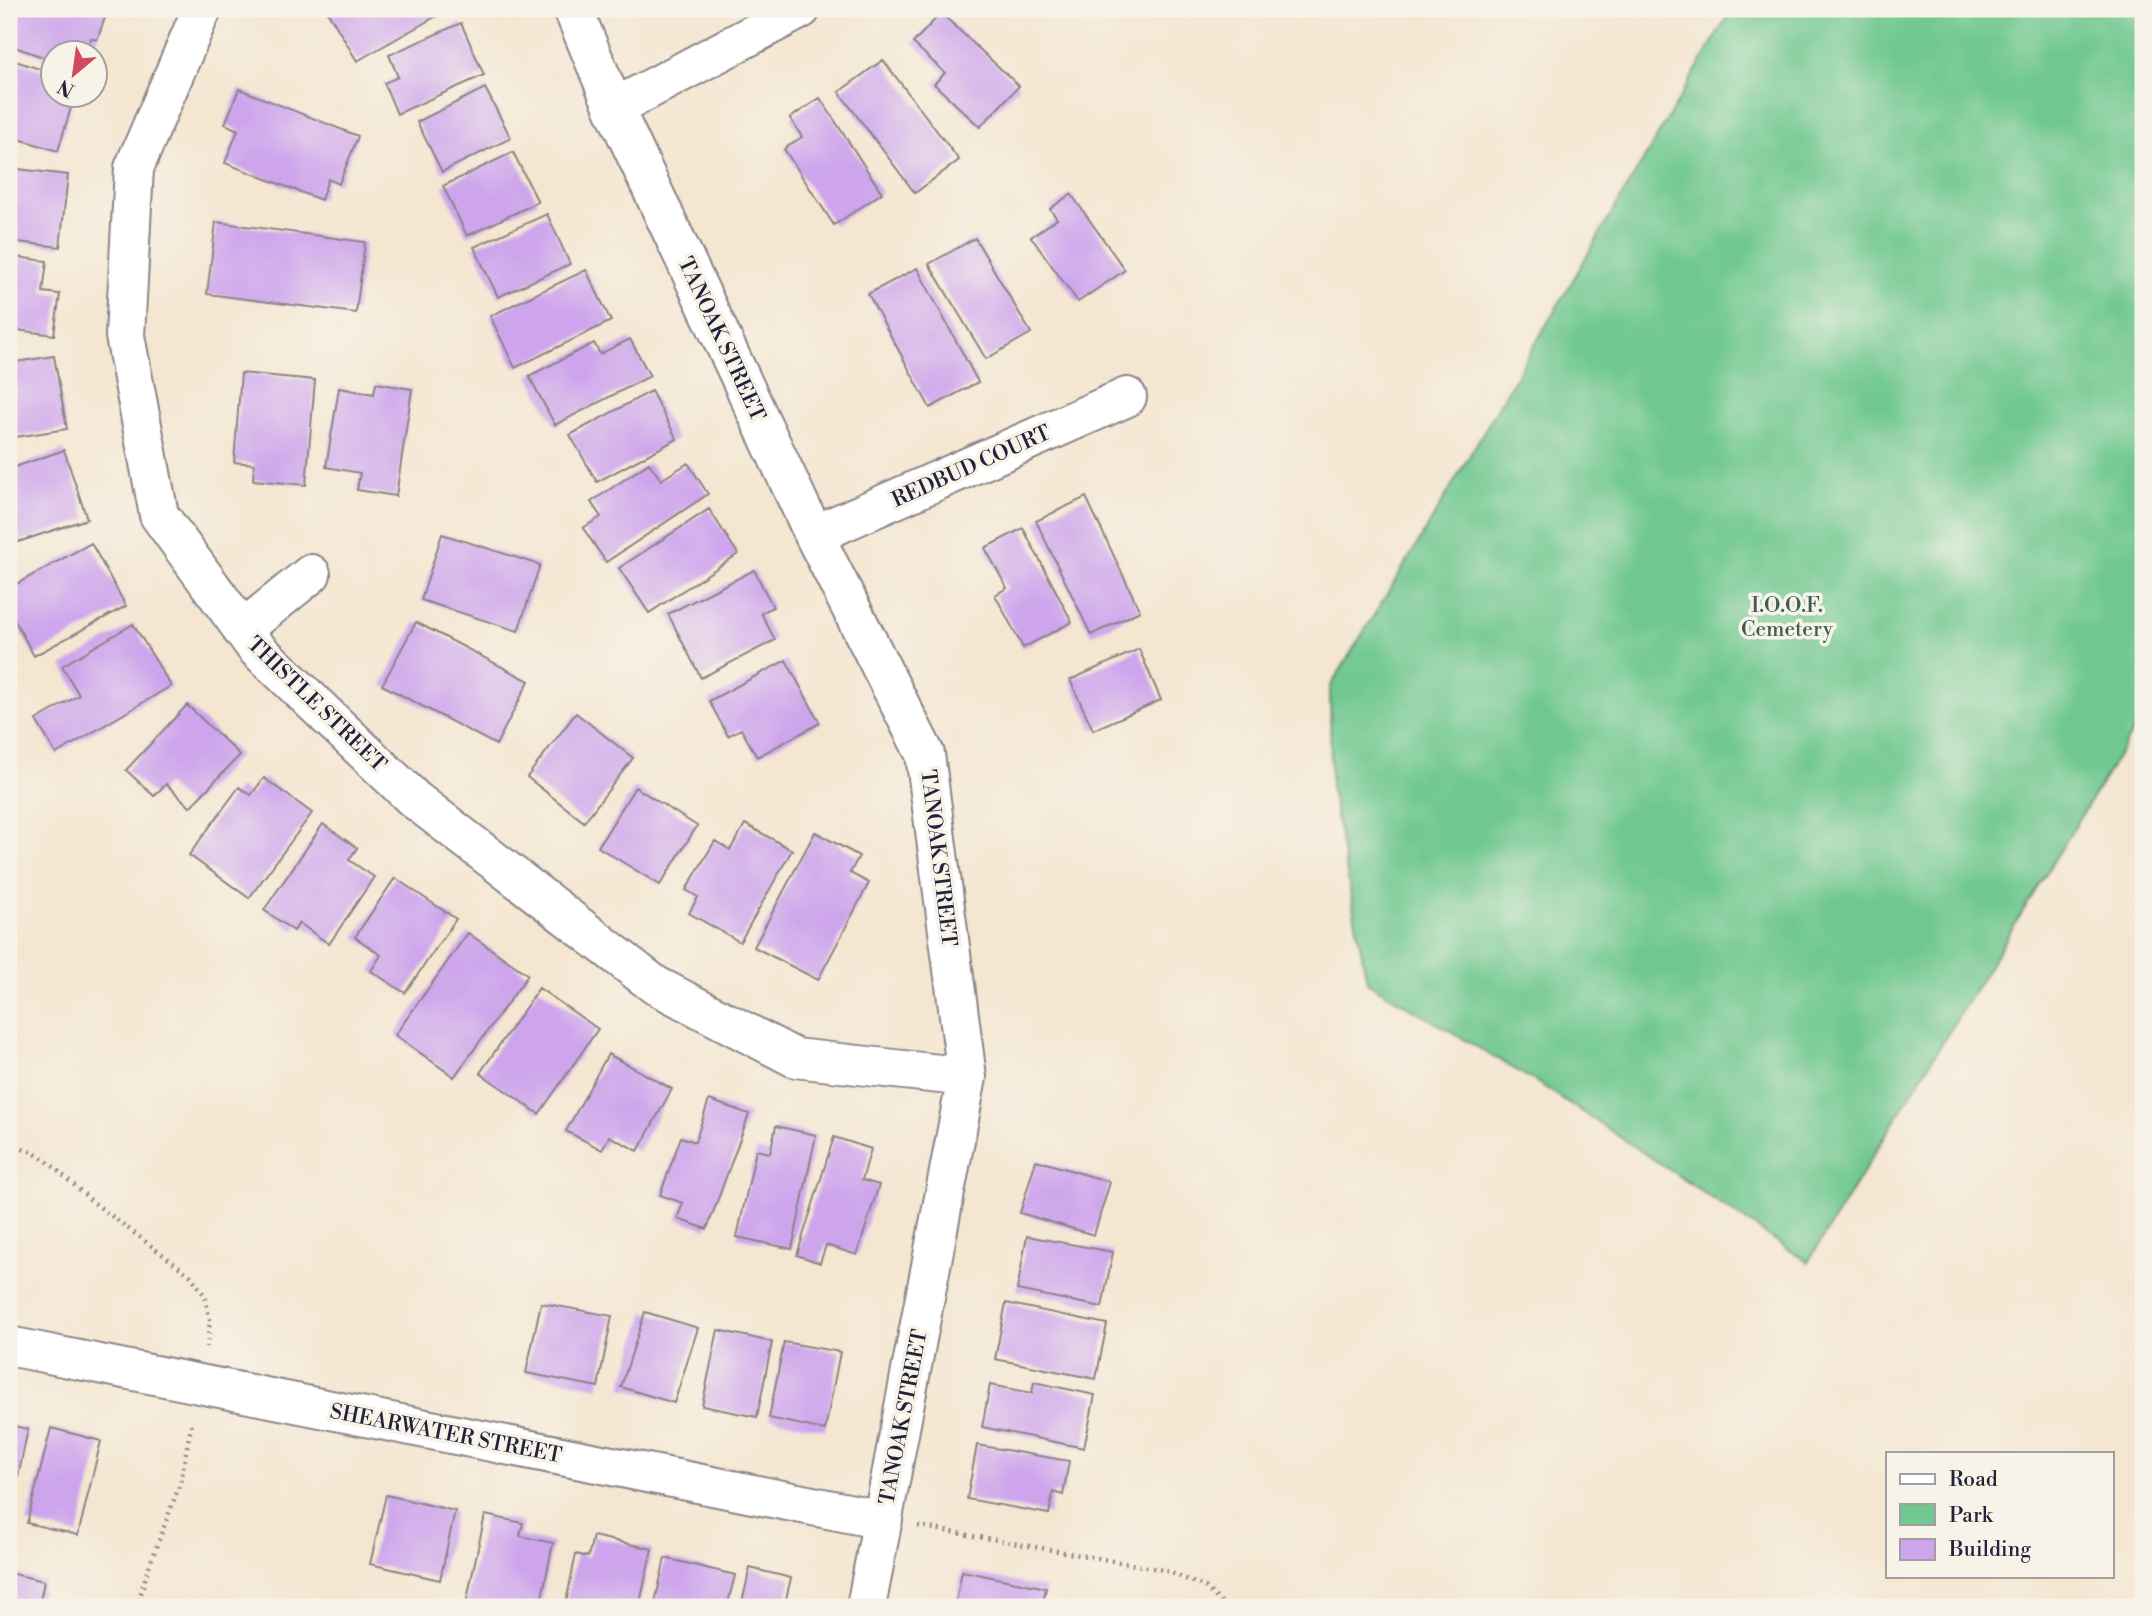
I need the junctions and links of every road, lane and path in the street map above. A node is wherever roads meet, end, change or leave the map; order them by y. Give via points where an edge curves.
1 (202, 9) edge
2 (573, 9) edge
3 (802, 9) edge
4 (614, 108) junction
5 (1127, 397) dead end
6 (814, 535) junction
7 (311, 574) dead end
8 (242, 630) junction
9 (967, 1077) junction
10 (9, 1346) edge
11 (883, 1520) junction
12 (866, 1607) edge
13 (1226, 1607) edge

1 - 8 street, THISTLE STREET via 134,168 125,336 159,515
2 - 4 street, TANOAK STREET
3 - 4 street
4 - 6 street, TANOAK STREET
5 - 6 street, REDBUD COURT
6 - 9 street, TANOAK STREET via 925,754
7 - 8 street
8 - 9 street, THISTLE STREET via 414,799 656,985 795,1058
9 - 11 street, TANOAK STREET
10 - 11 street, SHEARWATER STREET
11 - 12 street, TANOAK STREET
11 - 13 path via 1164,1570 1205,1587

